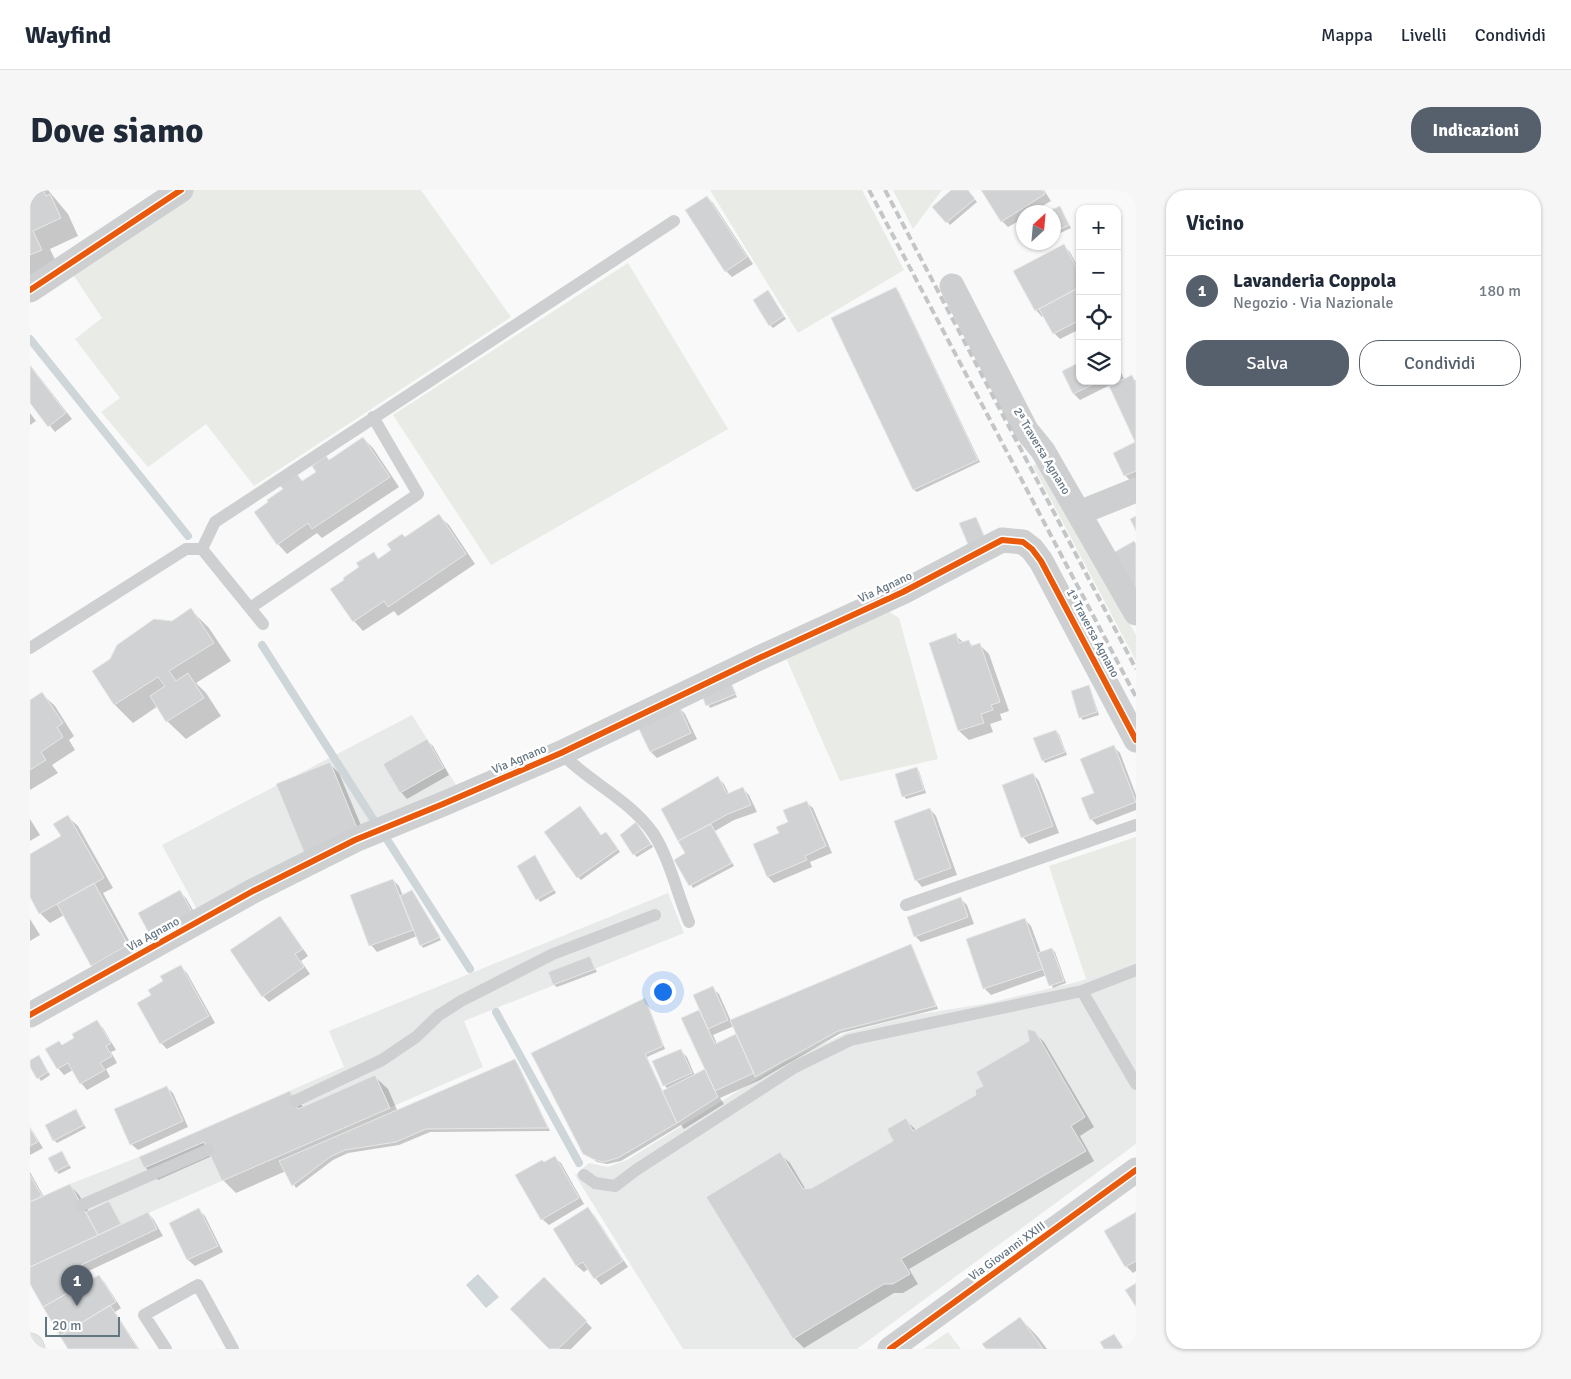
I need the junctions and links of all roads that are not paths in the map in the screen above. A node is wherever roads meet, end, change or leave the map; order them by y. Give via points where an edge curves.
1 (181, 190) edge
2 (674, 221) dead end
3 (952, 286) dead end
4 (30, 290) edge
5 (373, 417) junction
6 (1136, 490) edge
7 (1079, 513) junction
8 (1023, 542) joint
9 (202, 549) junction
10 (250, 608) junction
11 (1136, 613) edge
12 (263, 624) dead end
13 (30, 648) edge
14 (1136, 740) edge
15 (561, 753) junction
16 (1136, 825) edge
17 (906, 905) dead end
18 (655, 915) dead end
19 (689, 922) dead end
20 (1136, 970) edge
21 (1082, 991) junction
22 (30, 1015) edge
23 (1136, 1084) edge
24 (295, 1101) dead end
25 (208, 1150) dead end
26 (1136, 1170) edge
27 (584, 1175) dead end
28 (82, 1205) dead end
29 (166, 1349) edge
30 (233, 1349) edge
31 (890, 1349) edge

1 - 4 street
2 - 5 lane
3 - 7 street, 2ª Traversa Agnano via 1026,430 1043,450
5 - 9 lane via 215,522
5 - 10 lane via 418,494
6 - 7 street
7 - 11 street, 2ª Traversa Agnano
8 - 14 street, 1ª Traversa Agnano via 1042,561
8 - 15 street, Via Agnano via 1002,540 903,592
9 - 10 lane
9 - 13 lane via 186,550
10 - 12 lane
15 - 19 lane via 640,817 654,835
15 - 22 street, Via Agnano via 355,840 252,891
16 - 17 lane
18 - 24 lane via 553,954 460,1001 382,1060
20 - 21 lane
21 - 23 lane
21 - 27 lane via 850,1040 795,1068 615,1186 595,1183
25 - 28 lane
26 - 31 street, Via Giovanni XXIII
29 - 30 lane via 144,1315 198,1285

